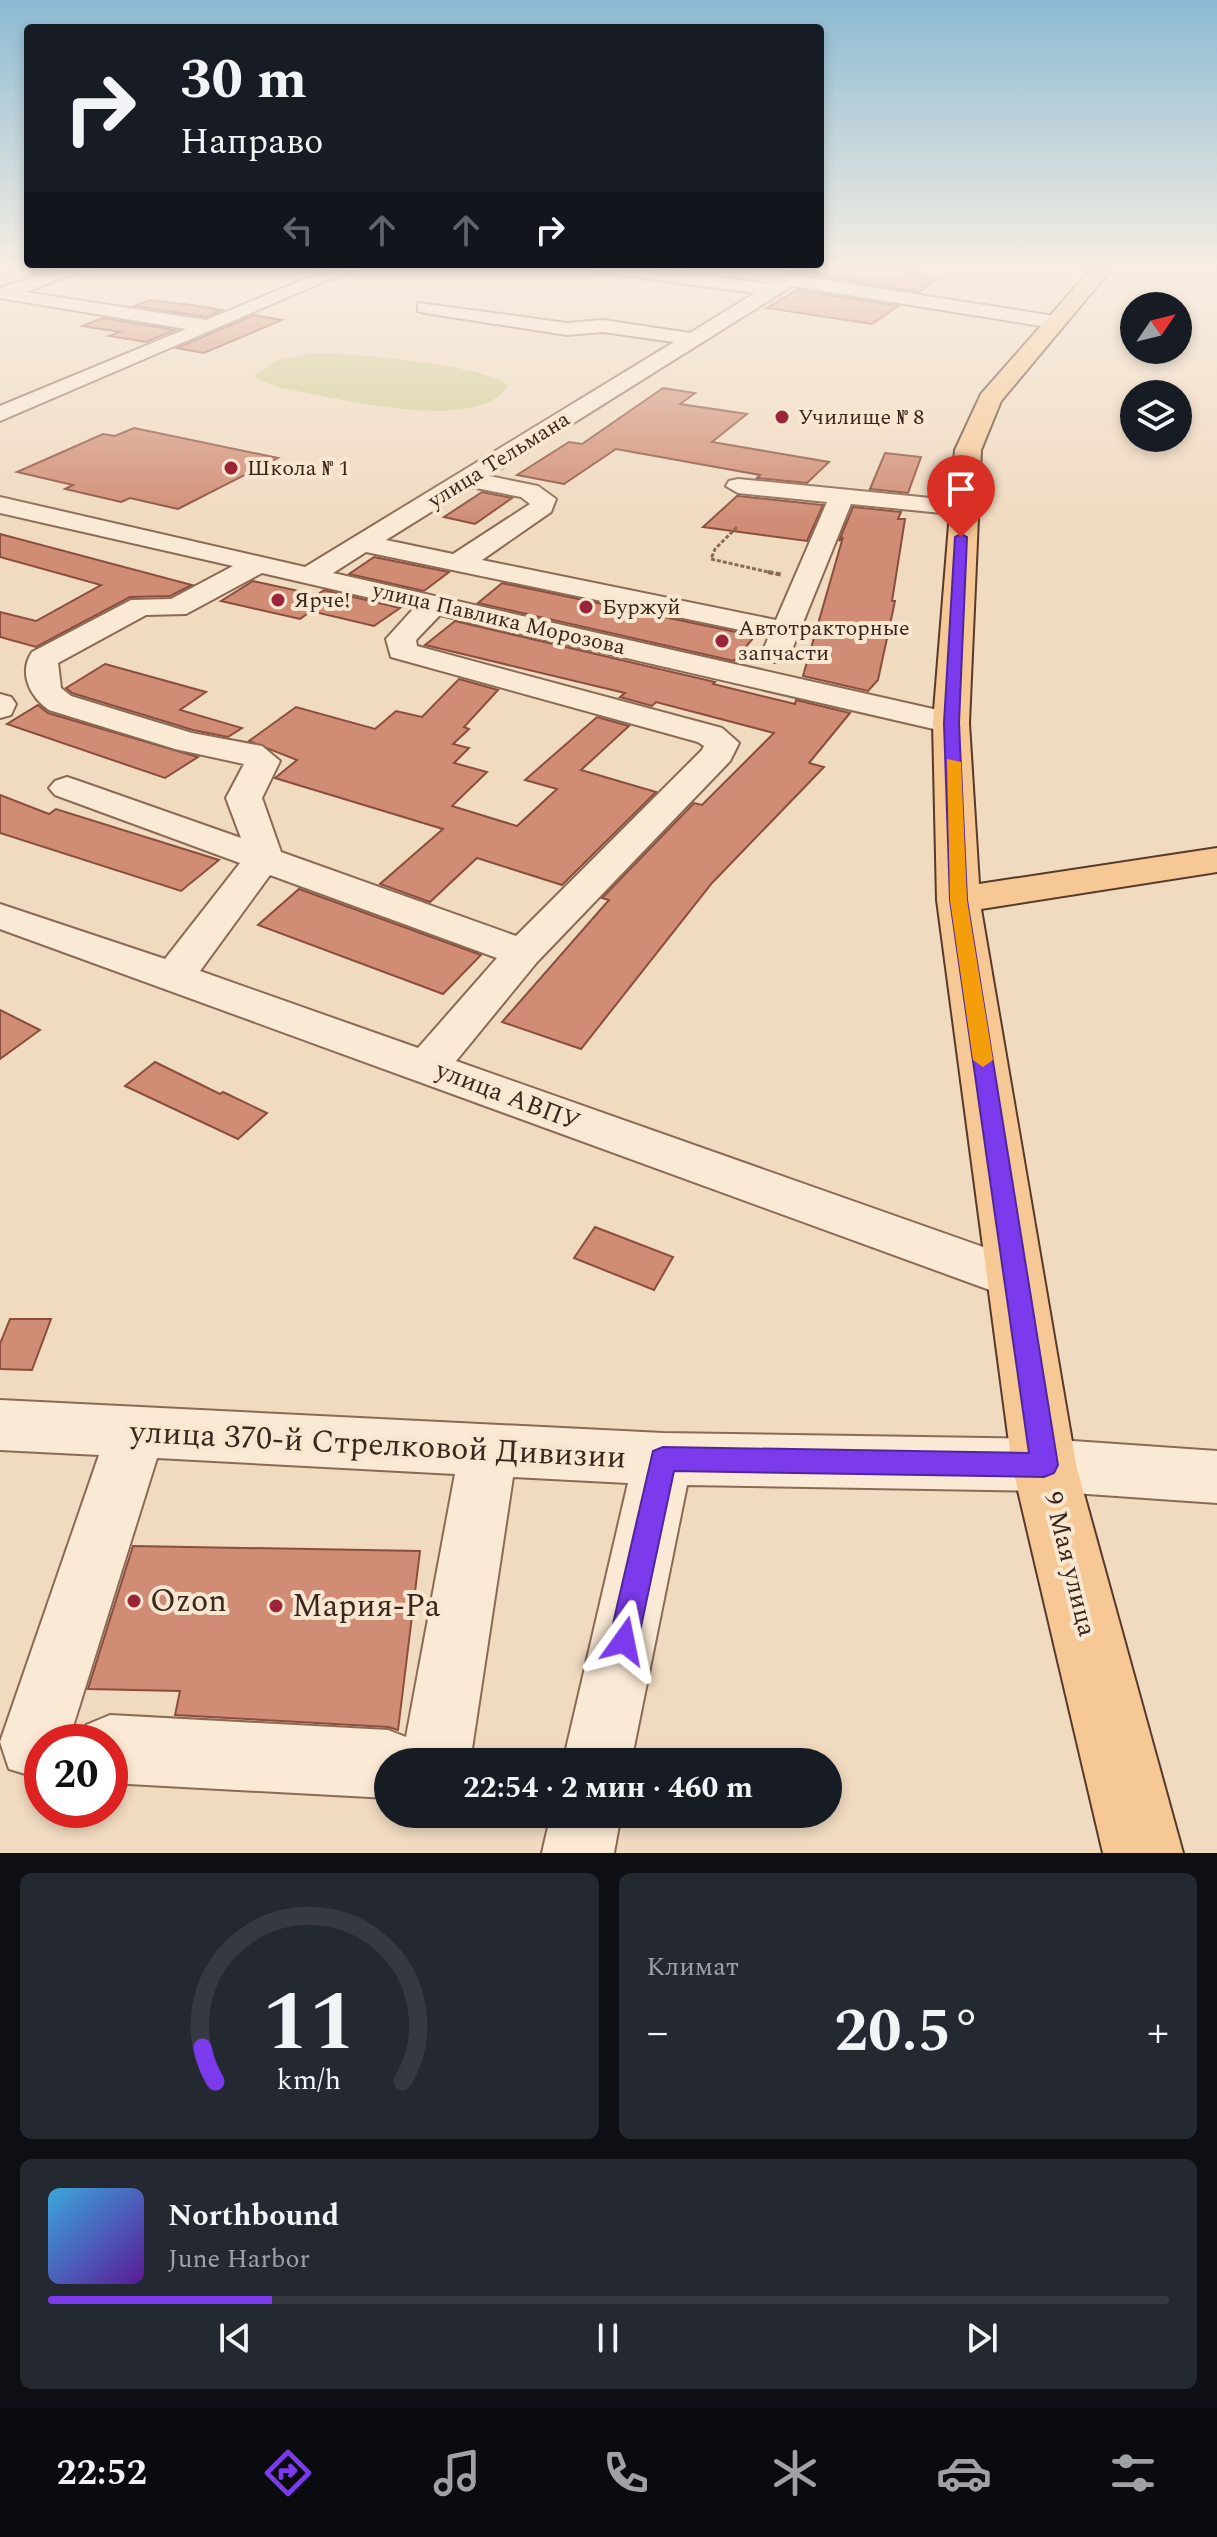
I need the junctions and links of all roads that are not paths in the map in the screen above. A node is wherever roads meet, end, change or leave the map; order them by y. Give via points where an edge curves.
1 (141, 353) edge
2 (669, 353) edge
3 (1028, 353) edge
4 (0, 414) edge
5 (469, 479) junction
6 (738, 486) dead end
7 (842, 496) junction
8 (0, 505) edge
9 (962, 507) junction
10 (365, 544) junction
11 (258, 564) junction
12 (457, 564) junction
13 (309, 576) junction
14 (569, 588) junction
15 (433, 605) junction
16 (527, 625) junction
17 (786, 631) junction
18 (766, 679) junction
19 (624, 680) junction
20 (951, 723) junction
21 (67, 788) dead end
22 (263, 859) junction
23 (1217, 860) edge
24 (958, 900) junction
25 (0, 916) edge
26 (523, 953) junction
27 (176, 977) junction
28 (428, 1065) junction
29 (1016, 1279) junction
30 (0, 1425) edge
31 (136, 1432) junction
32 (488, 1450) junction
33 (663, 1459) junction
34 (1044, 1465) junction
35 (1217, 1477) edge
36 (40, 1724) edge
37 (438, 1748) edge
38 (600, 1748) edge
39 (128, 1750) edge
40 (374, 1763) edge
41 (583, 1828) edge
42 (1125, 1834) edge
43 (578, 1853) edge

1 - 4 street
2 - 5 street, улица Тельмана
3 - 9 main road, 9 Мая улица via 990,399 968,450
5 - 10 street, улица Тельмана
5 - 12 street via 529,491 543,499 542,507
6 - 7 street
7 - 9 street
7 - 17 street
8 - 11 street, улица Павлика Морозова
9 - 20 main road, 9 Мая улица
10 - 12 street
10 - 13 street, улица Тельмана
11 - 13 street, улица Павлика Морозова
11 - 22 street via 176,608 141,606 43,659 41,683 60,703 187,742 250,753 263,761 244,798
12 - 14 street
13 - 15 street, улица Павлика Морозова
14 - 16 street
14 - 17 street
15 - 16 street, улица Павлика Морозова
15 - 19 street via 401,639 402,651
16 - 19 street, улица Павлика Морозова
17 - 18 street
18 - 19 street, улица Павлика Морозова
18 - 20 street, улица Павлика Морозова
19 - 26 street via 722,743 718,754
20 - 24 main road, 9 Мая улица
21 - 22 street
22 - 26 street
22 - 27 street
23 - 24 main road
24 - 29 main road, 9 Мая улица
25 - 27 street, улица АВПУ
26 - 28 street
27 - 28 street, улица АВПУ
28 - 29 street, улица АВПУ
29 - 34 main road, 9 Мая улица
30 - 31 street, улица 370-й Стрелковой Дивизии
31 - 32 street, улица 370-й Стрелковой Дивизии
31 - 36 street
32 - 33 street, улица 370-й Стрелковой Дивизии
32 - 37 street
33 - 34 street, улица 370-й Стрелковой Дивизии
33 - 38 street
34 - 35 street, улица 370-й Стрелковой Дивизии
34 - 42 main road, 9 Мая улица
39 - 40 street
41 - 43 street

